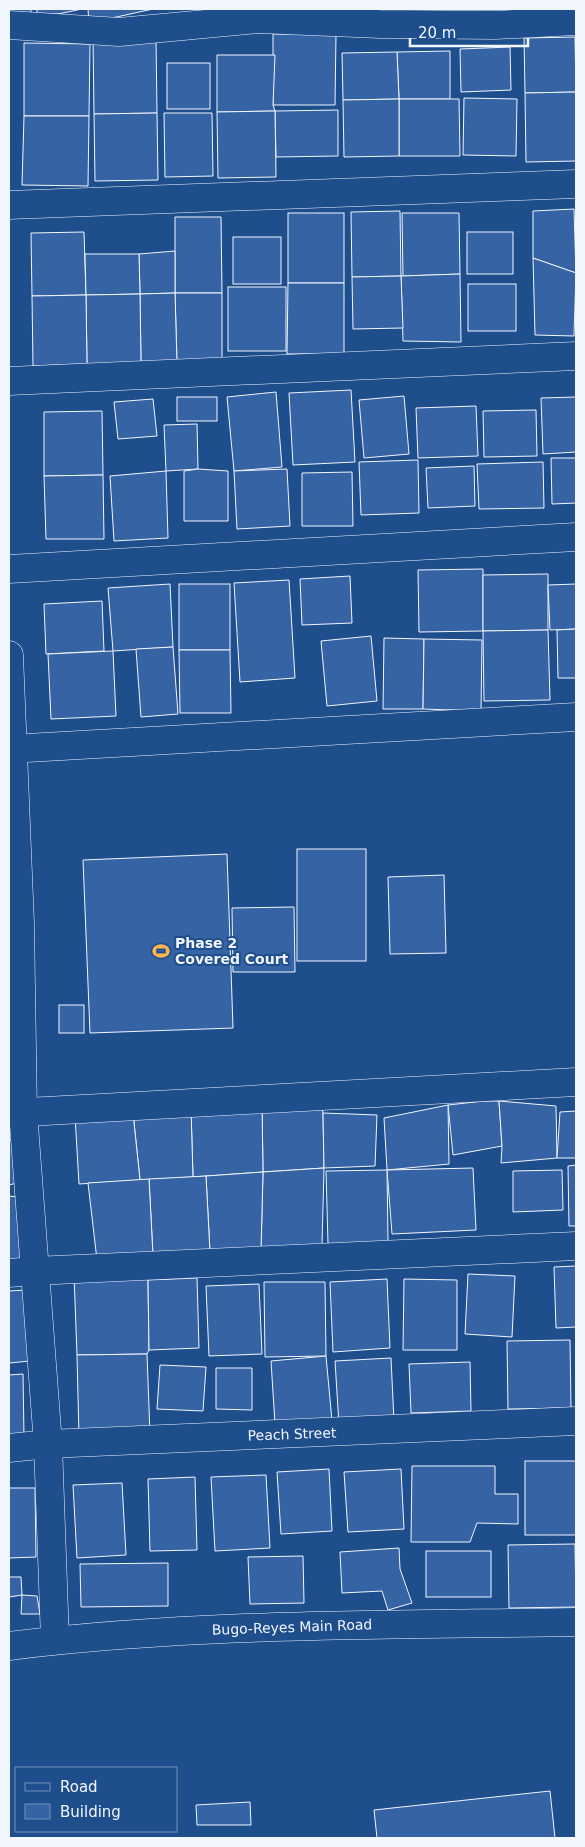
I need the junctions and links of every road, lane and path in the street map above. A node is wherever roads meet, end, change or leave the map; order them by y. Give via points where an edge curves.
1 (576, 21) edge
2 (9, 25) edge
3 (576, 184) edge
4 (9, 205) edge
5 (576, 356) edge
6 (9, 380) edge
7 (576, 537) edge
8 (9, 569) edge
9 (9, 655) edge
10 (576, 717) edge
11 (10, 749) edge
12 (14, 923) edge
13 (576, 1082) edge
14 (16, 1113) edge
15 (576, 1246) edge
16 (21, 1272) edge
17 (576, 1422) edge
18 (48, 1444) junction
19 (9, 1448) edge
20 (576, 1622) edge
21 (55, 1640) junction
22 (9, 1646) edge

1 - 2 street via 495,25 259,19 119,32
3 - 4 street
5 - 6 street
7 - 8 street
9 - 11 street
10 - 11 street
11 - 12 street
12 - 14 street
13 - 14 street
14 - 16 street
15 - 16 street
16 - 18 street
17 - 18 street, Peach Street
18 - 19 street, Peach Street
18 - 21 street
20 - 21 street, Bugo-Reyes Main Road via 308,1626
21 - 22 street, Bugo-Reyes Main Road

